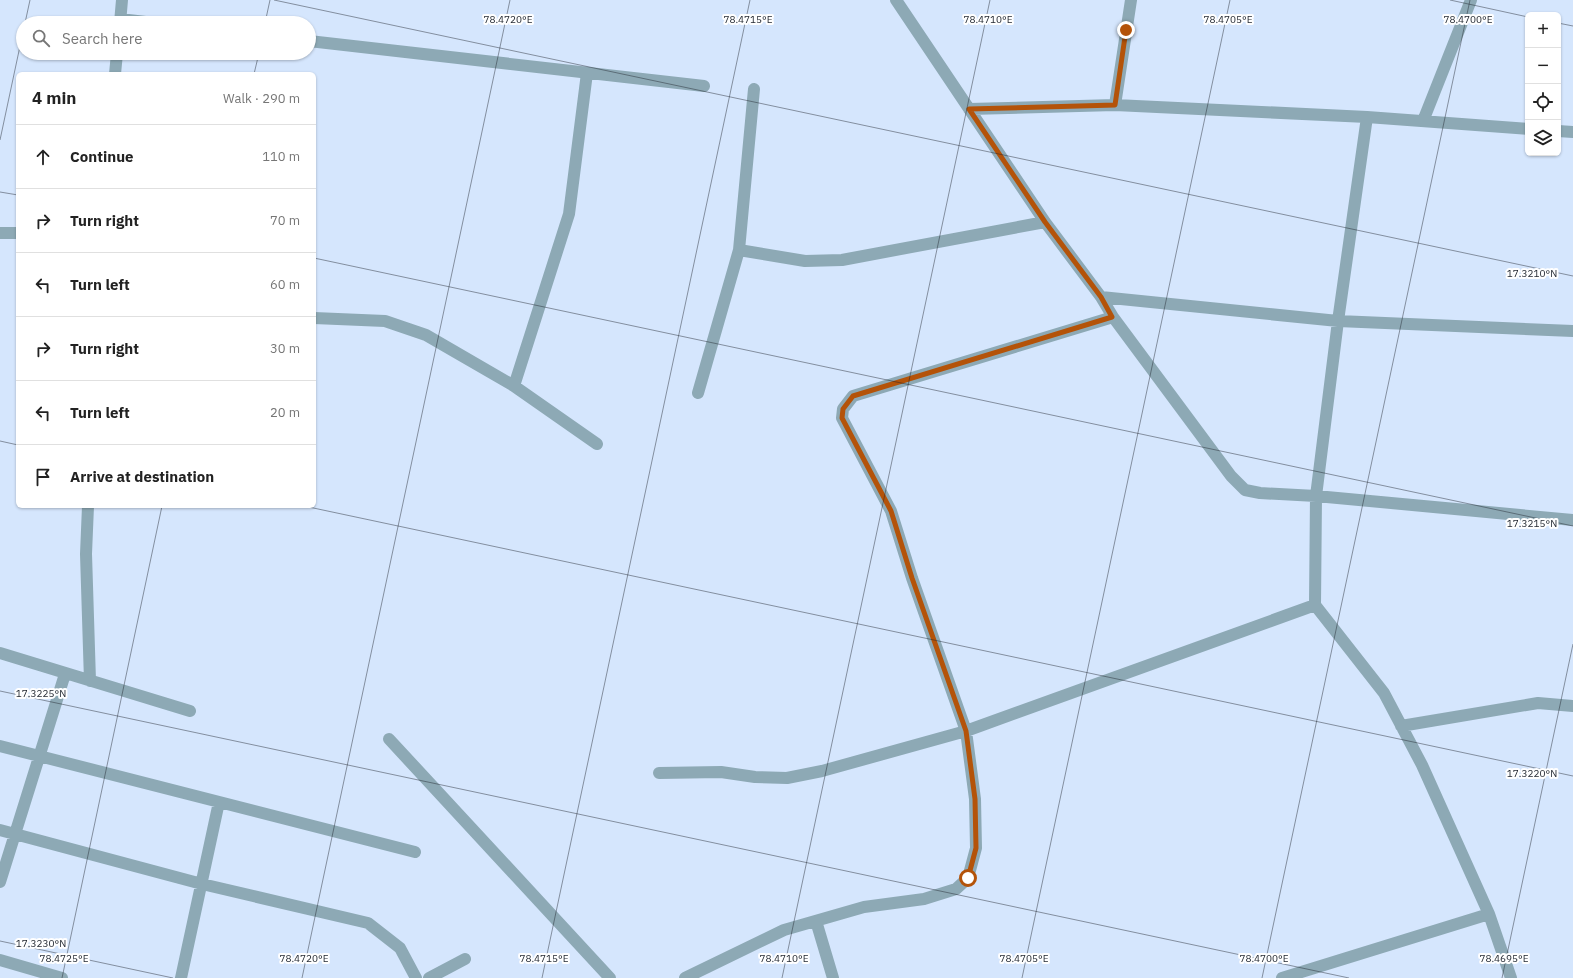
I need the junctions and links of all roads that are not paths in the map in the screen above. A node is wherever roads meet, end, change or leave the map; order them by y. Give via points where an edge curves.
1 (122, 0) edge
2 (896, 0) edge
3 (1131, 0) edge
4 (1471, 0) edge
5 (120, 16) edge
6 (316, 42) edge
7 (116, 60) edge
8 (115, 72) edge
9 (587, 73) junction
10 (704, 86) dead end
11 (754, 89) dead end
12 (1115, 105) junction
13 (969, 109) junction
14 (1367, 117) junction
15 (1423, 121) junction
16 (1525, 129) edge
17 (1561, 131) edge
18 (1573, 132) edge
19 (1045, 222) junction
20 (0, 233) edge
21 (16, 233) edge
22 (739, 250) junction
23 (1101, 297) junction
24 (1112, 317) junction
25 (316, 318) edge
26 (1338, 321) junction
27 (1573, 331) edge
28 (514, 386) junction
29 (698, 393) dead end
30 (597, 444) dead end
31 (1316, 496) junction
32 (88, 508) edge
33 (1573, 520) edge
34 (1315, 605) junction
35 (0, 653) edge
36 (65, 674) junction
37 (90, 681) junction
38 (1573, 706) edge
39 (190, 711) dead end
40 (1401, 726) junction
41 (966, 731) junction
42 (389, 739) dead end
43 (0, 746) edge
44 (39, 756) junction
45 (659, 773) dead end
46 (219, 802) junction
47 (0, 830) edge
48 (15, 834) junction
49 (415, 852) dead end
50 (0, 882) edge
51 (202, 884) junction
52 (1489, 914) junction
53 (816, 921) junction
54 (465, 959) dead end
55 (0, 960) edge
56 (62, 978) edge
57 (181, 978) edge
58 (416, 978) edge
59 (429, 978) edge
60 (610, 978) edge
61 (685, 978) edge
62 (833, 978) edge
63 (1282, 978) edge
64 (1511, 978) edge

1 - 5 street
2 - 13 street
3 - 12 street
4 - 15 street
6 - 9 street
7 - 8 street
9 - 10 street
9 - 28 street via 569,214
11 - 22 street
12 - 13 street
12 - 14 street
13 - 19 street
14 - 15 street
14 - 26 street
15 - 16 street
17 - 18 street
19 - 22 street via 842,260 805,261
19 - 23 street
20 - 21 street
22 - 29 street
23 - 24 street
23 - 26 street
24 - 31 street via 1231,476 1245,490
24 - 41 street via 853,396 843,409 842,418 891,511
25 - 28 street via 385,321 426,336
26 - 27 street
26 - 31 street
28 - 30 street
31 - 33 street
31 - 34 street
32 - 37 street via 86,554
34 - 40 street via 1384,692
34 - 41 street
35 - 36 street
36 - 37 street
36 - 44 street
37 - 39 street
38 - 40 street via 1538,703
40 - 52 street via 1422,765
41 - 45 street via 822,771 787,778 721,772
41 - 53 street via 975,799 976,848 968,878 956,889 924,899 864,907
42 - 60 street
43 - 44 street
44 - 46 street
44 - 48 street
46 - 49 street
46 - 51 street
47 - 48 street
48 - 50 street
48 - 51 street
51 - 57 street
51 - 58 street via 368,923 400,948
52 - 63 street
52 - 64 street
53 - 61 street via 784,930
53 - 62 street
54 - 59 street
55 - 56 street

